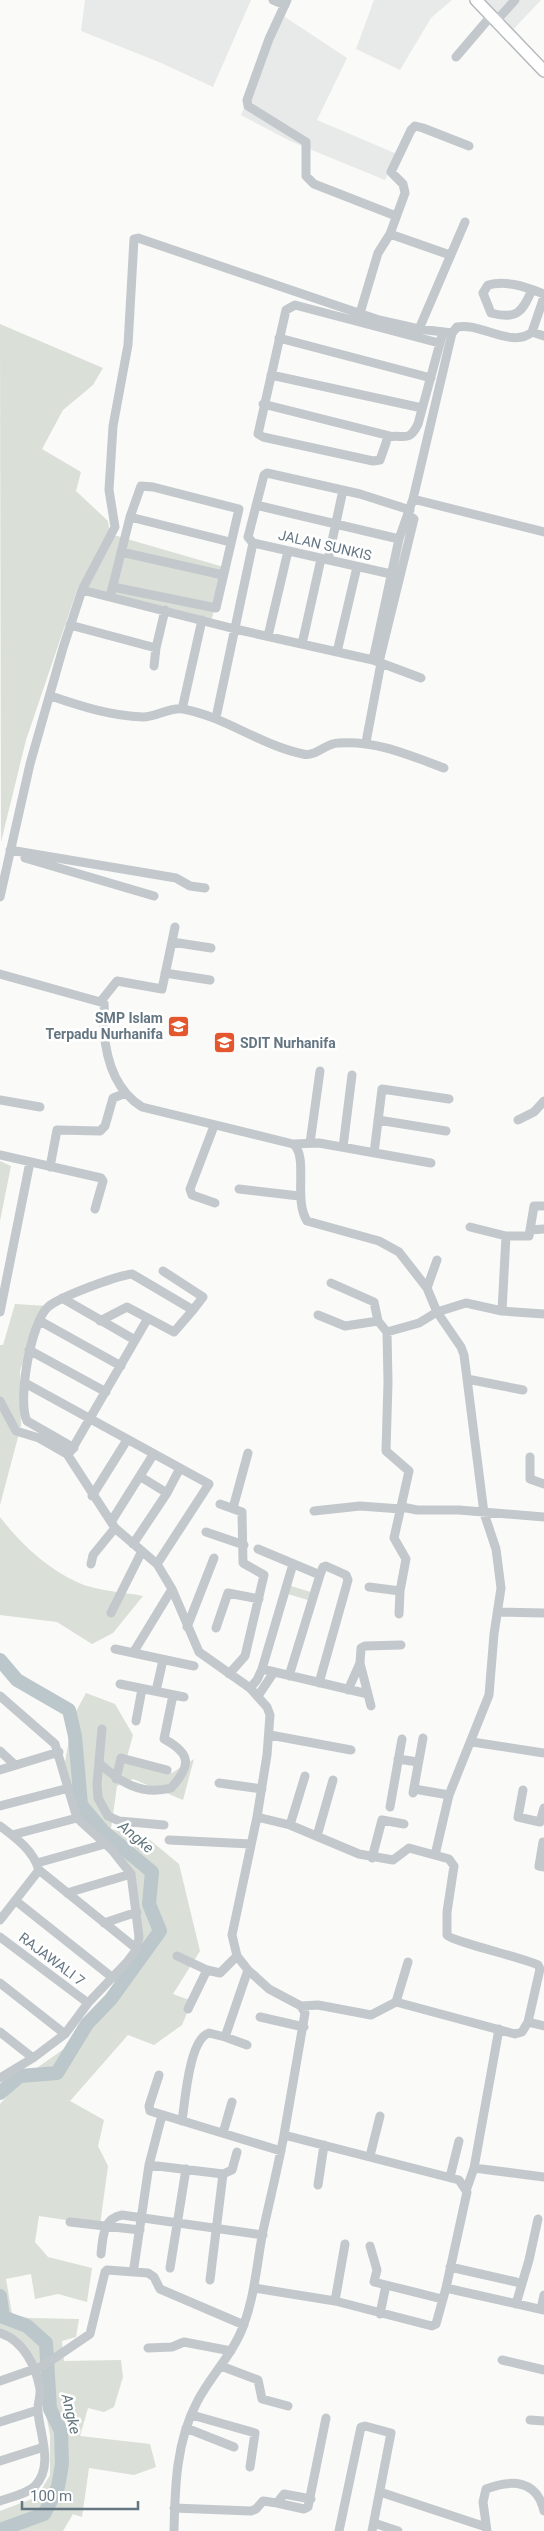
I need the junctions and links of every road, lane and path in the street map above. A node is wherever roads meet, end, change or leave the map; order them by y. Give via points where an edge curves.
1 (273, 0) edge
2 (476, 0) edge
3 (515, 0) edge
4 (286, 2) edge
5 (494, 19) junction
6 (456, 58) dead end
7 (544, 71) edge
8 (469, 146) dead end
9 (396, 216) junction
10 (464, 222) dead end
11 (390, 234) junction
12 (450, 255) junction
13 (532, 290) junction
14 (544, 295) edge
15 (360, 313) junction
16 (419, 329) junction
17 (447, 332) junction
18 (532, 332) junction
19 (544, 336) edge
20 (279, 338) junction
21 (439, 343) junction
22 (271, 375) junction
23 (431, 378) junction
24 (263, 404) junction
25 (422, 408) junction
26 (390, 436) junction
27 (343, 490) junction
28 (413, 499) junction
29 (256, 506) junction
30 (409, 512) junction
31 (130, 517) junction
32 (335, 525) junction
33 (544, 532) edge
34 (399, 539) junction
35 (230, 542) junction
36 (253, 543) junction
37 (288, 551) junction
38 (121, 552) junction
39 (325, 560) junction
40 (399, 561) junction
41 (357, 567) junction
42 (391, 574) junction
43 (223, 575) junction
44 (82, 590) junction
45 (112, 592) junction
46 (166, 610) junction
47 (202, 620) junction
48 (70, 625) junction
49 (234, 629) junction
50 (268, 636) junction
51 (302, 644) junction
52 (156, 648) junction
53 (337, 652) junction
54 (378, 662) junction
55 (154, 666) dead end
56 (421, 678) dead end
57 (51, 696) junction
58 (183, 705) dead end
59 (217, 713) dead end
60 (366, 742) junction
61 (444, 768) dead end
62 (10, 852) junction
63 (205, 888) dead end
64 (0, 896) edge
65 (154, 896) dead end
66 (175, 926) dead end
67 (172, 942) junction
68 (211, 948) dead end
69 (165, 973) junction
70 (0, 974) edge
71 (210, 980) dead end
72 (101, 1001) junction
73 (320, 1071) dead end
74 (352, 1075) dead end
75 (126, 1093) junction
76 (450, 1099) dead end
77 (0, 1100) edge
78 (544, 1101) edge
79 (40, 1107) dead end
80 (378, 1120) junction
81 (518, 1120) dead end
82 (214, 1126) junction
83 (446, 1131) dead end
84 (310, 1142) junction
85 (293, 1144) junction
86 (342, 1147) junction
87 (374, 1153) junction
88 (0, 1155) edge
89 (30, 1162) junction
90 (431, 1163) dead end
91 (50, 1166) junction
92 (239, 1189) dead end
93 (299, 1196) junction
94 (215, 1203) dead end
95 (544, 1206) edge
96 (95, 1209) dead end
97 (470, 1227) dead end
98 (544, 1229) edge
99 (530, 1230) junction
100 (506, 1236) junction
101 (437, 1260) dead end
102 (163, 1271) dead end
103 (331, 1283) dead end
104 (428, 1288) junction
105 (62, 1298) junction
106 (193, 1310) junction
107 (502, 1311) junction
108 (0, 1312) edge
109 (437, 1312) junction
110 (544, 1314) edge
111 (318, 1315) dead end
112 (148, 1318) junction
113 (40, 1321) junction
114 (100, 1321) junction
115 (378, 1322) junction
116 (387, 1332) junction
117 (135, 1340) junction
118 (29, 1350) junction
119 (121, 1366) junction
120 (467, 1379) junction
121 (24, 1383) junction
122 (523, 1390) dead end
123 (106, 1392) junction
124 (0, 1401) edge
125 (91, 1419) junction
126 (127, 1440) junction
127 (71, 1451) junction
128 (248, 1452) dead end
129 (153, 1455) junction
130 (530, 1457) dead end
131 (179, 1470) junction
132 (141, 1477) junction
133 (544, 1484) edge
134 (167, 1492) junction
135 (92, 1496) junction
136 (220, 1504) dead end
137 (233, 1508) junction
138 (401, 1508) junction
139 (314, 1511) dead end
140 (484, 1513) junction
141 (544, 1517) edge
142 (113, 1525) junction
143 (206, 1532) dead end
144 (133, 1544) junction
145 (244, 1545) junction
146 (258, 1549) dead end
147 (142, 1551) junction
148 (214, 1558) dead end
149 (91, 1564) dead end
150 (157, 1564) junction
151 (293, 1564) junction
152 (320, 1575) junction
153 (369, 1587) dead end
154 (172, 1589) junction
155 (400, 1591) junction
156 (259, 1599) junction
157 (498, 1612) junction
158 (111, 1613) dead end
159 (544, 1613) edge
160 (400, 1614) dead end
161 (187, 1627) junction
162 (216, 1628) dead end
163 (401, 1645) dead end
164 (115, 1649) dead end
165 (133, 1653) junction
166 (163, 1660) junction
167 (360, 1663) junction
168 (194, 1666) dead end
169 (262, 1669) junction
170 (274, 1672) junction
171 (229, 1674) junction
172 (289, 1676) junction
173 (319, 1683) junction
174 (120, 1684) dead end
175 (250, 1688) junction
176 (142, 1689) junction
177 (348, 1690) junction
178 (156, 1692) junction
179 (368, 1694) junction
180 (173, 1695) junction
181 (258, 1696) junction
182 (184, 1697) dead end
183 (1, 1699) edge
184 (371, 1706) dead end
185 (136, 1721) dead end
186 (102, 1729) dead end
187 (270, 1735) junction
188 (423, 1738) dead end
189 (402, 1739) dead end
190 (472, 1742) junction
191 (351, 1750) dead end
192 (0, 1751) edge
193 (60, 1752) junction
194 (544, 1753) edge
195 (398, 1759) junction
196 (418, 1762) junction
197 (99, 1763) junction
198 (15, 1765) junction
199 (0, 1770) edge
200 (167, 1770) dead end
201 (305, 1776) dead end
202 (116, 1779) junction
203 (333, 1780) dead end
204 (219, 1783) dead end
205 (69, 1788) junction
206 (262, 1789) junction
207 (523, 1790) dead end
208 (449, 1795) junction
209 (0, 1806) edge
210 (390, 1807) dead end
211 (544, 1808) edge
212 (257, 1816) junction
213 (77, 1818) junction
214 (119, 1821) junction
215 (404, 1824) dead end
216 (164, 1825) dead end
217 (290, 1825) junction
218 (0, 1826) edge
219 (12, 1835) junction
220 (317, 1836) junction
221 (169, 1840) dead end
222 (543, 1842) edge
223 (105, 1844) junction
224 (251, 1844) junction
225 (142, 1847) dead end
226 (434, 1855) junction
227 (372, 1858) junction
228 (38, 1866) junction
229 (544, 1867) edge
230 (131, 1874) junction
231 (67, 1893) junction
232 (16, 1901) junction
233 (137, 1912) junction
234 (0, 1920) edge
235 (104, 1923) junction
236 (0, 1937) edge
237 (137, 1949) junction
238 (177, 1956) dead end
239 (237, 1956) junction
240 (408, 1962) dead end
241 (207, 1970) junction
242 (248, 1970) junction
243 (113, 1978) junction
244 (0, 1983) edge
245 (396, 2002) junction
246 (88, 2003) junction
247 (301, 2006) junction
248 (188, 2010) dead end
249 (260, 2017) dead end
250 (528, 2022) junction
251 (544, 2026) edge
252 (304, 2027) junction
253 (499, 2029) junction
254 (0, 2032) edge
255 (65, 2034) junction
256 (225, 2037) junction
257 (247, 2045) dead end
258 (33, 2058) junction
259 (159, 2074) dead end
260 (0, 2078) edge
261 (232, 2102) dead end
262 (162, 2115) junction
263 (380, 2116) dead end
264 (182, 2121) junction
265 (223, 2133) junction
266 (284, 2135) junction
267 (458, 2141) dead end
268 (324, 2145) junction
269 (281, 2151) junction
270 (237, 2152) dead end
271 (370, 2156) junction
272 (149, 2165) junction
273 (474, 2168) junction
274 (186, 2169) junction
275 (223, 2174) junction
276 (450, 2177) junction
277 (544, 2177) edge
278 (318, 2184) dead end
279 (467, 2188) junction
280 (141, 2217) junction
281 (538, 2219) dead end
282 (70, 2222) dead end
283 (177, 2222) junction
284 (105, 2226) junction
285 (216, 2227) junction
286 (140, 2230) junction
287 (263, 2235) junction
288 (346, 2244) dead end
289 (370, 2246) dead end
290 (101, 2254) dead end
291 (134, 2267) dead end
292 (450, 2267) junction
293 (170, 2268) dead end
294 (210, 2280) dead end
295 (516, 2282) dead end
296 (386, 2285) junction
297 (254, 2288) junction
298 (446, 2288) junction
299 (544, 2295) edge
300 (442, 2299) junction
301 (335, 2301) junction
302 (516, 2304) junction
303 (542, 2310) edge
304 (380, 2314) junction
305 (244, 2325) junction
306 (0, 2333) edge
307 (11, 2336) junction
308 (0, 2340) edge
309 (148, 2348) dead end
310 (231, 2351) junction
311 (502, 2360) dead end
312 (221, 2366) junction
313 (34, 2370) junction
314 (544, 2370) edge
315 (0, 2381) edge
316 (288, 2406) dead end
317 (38, 2410) junction
318 (192, 2414) junction
319 (326, 2418) dead end
320 (530, 2420) dead end
321 (544, 2421) edge
322 (0, 2422) edge
323 (186, 2428) junction
324 (44, 2447) junction
325 (234, 2448) dead end
326 (0, 2461) edge
327 (250, 2467) dead end
328 (380, 2492) junction
329 (0, 2501) edge
330 (174, 2508) junction
331 (544, 2511) edge
332 (373, 2527) edge
333 (486, 2529) edge
334 (174, 2531) edge
335 (339, 2531) edge
336 (398, 2531) edge

1 - 4 street
2 - 5 main road
3 - 5 street
4 - 9 street via 246,100 248,106 306,142 306,176 314,184
5 - 6 street
5 - 7 main road
8 - 9 street via 415,126 391,172 405,190
9 - 11 street
10 - 12 street
11 - 12 street
11 - 15 street via 378,252
12 - 16 street
13 - 13 street via 496,282 485,287 483,293 491,313 513,315 526,305
13 - 14 street
14 - 18 street
15 - 16 street
15 - 44 street via 134,239 128,345 113,426 109,490 115,527
16 - 17 street
17 - 18 street via 461,326 523,338
17 - 21 street
17 - 28 street
18 - 19 street
20 - 21 street via 286,310 292,305
20 - 22 street
20 - 23 street
21 - 23 street
22 - 24 street
22 - 25 street
23 - 25 street
24 - 26 street
24 - 26 street via 258,434 263,437 377,461 382,458
25 - 26 street via 414,433 404,437
27 - 29 street via 267,473
27 - 30 street
27 - 32 street
28 - 30 street
28 - 33 street
29 - 32 street
29 - 36 street via 248,537
30 - 34 street
30 - 40 street via 414,519
31 - 35 street
31 - 35 street via 138,489 144,485 153,487 239,509
31 - 38 street
32 - 34 street
32 - 39 street
34 - 40 street
35 - 43 street
36 - 37 street, JALAN SUNKIS
36 - 49 street
37 - 39 street, JALAN SUNKIS
37 - 50 street
38 - 43 street
38 - 45 street
39 - 41 street, JALAN SUNKIS
39 - 51 street
40 - 42 street
40 - 54 street
41 - 42 street, JALAN SUNKIS
41 - 53 street
42 - 54 street
43 - 45 street via 215,609
44 - 45 street
44 - 48 street
45 - 46 street
46 - 47 street
46 - 52 street
47 - 49 street
47 - 58 street
48 - 52 street
48 - 57 street
49 - 50 street
49 - 59 street
50 - 51 street
51 - 53 street
52 - 55 street
53 - 54 street
54 - 56 street
54 - 60 street
57 - 60 street via 88,708 141,717 181,709 216,718 267,744 303,754 311,754 335,743
57 - 62 street via 30,764
60 - 61 street
62 - 63 street via 176,878 190,886
62 - 64 street
62 - 65 street
66 - 67 street
67 - 68 street
67 - 69 street
69 - 71 street
69 - 72 street via 162,989 117,981
70 - 72 street
72 - 75 street via 105,1008 109,1067
73 - 84 street
74 - 86 street
75 - 82 street via 142,1107
75 - 91 street via 113,1098 105,1126 100,1131 57,1130
76 - 80 street via 382,1089
77 - 79 street
78 - 81 street via 534,1112
80 - 83 street
80 - 87 street
82 - 85 street
82 - 94 street via 190,1189 197,1198
84 - 85 street
84 - 86 street
85 - 93 street via 301,1156
86 - 87 street
87 - 90 street
88 - 89 street
89 - 91 street
89 - 108 street
91 - 96 street via 103,1179
92 - 93 street
93 - 104 street via 307,1222 393,1248 404,1256
95 - 99 street via 534,1206
97 - 100 street
98 - 99 street
99 - 100 street via 527,1237
100 - 107 street
101 - 104 street
102 - 106 street via 203,1297
103 - 115 street via 374,1302
104 - 109 street
105 - 106 street via 132,1274
105 - 113 street via 46,1309
105 - 114 street
106 - 112 street via 174,1332
107 - 109 street via 466,1303
107 - 110 street
109 - 116 street via 419,1323
109 - 120 street via 460,1347
111 - 115 street via 345,1326
112 - 114 street via 127,1307
112 - 117 street
113 - 118 street
113 - 119 street
114 - 117 street
115 - 116 street
116 - 138 street via 385,1449 409,1470
117 - 119 street
118 - 121 street
118 - 123 street
119 - 123 street
120 - 122 street
120 - 140 street
121 - 125 street
121 - 127 street via 26,1419
123 - 125 street
124 - 127 street via 16,1431
125 - 126 street
125 - 127 street
126 - 129 street
126 - 135 street
127 - 135 street
128 - 137 street
129 - 131 street
129 - 132 street
130 - 133 street via 530,1479
131 - 134 street
131 - 150 street via 209,1484
132 - 134 street
132 - 142 street
134 - 144 street
135 - 142 street
136 - 137 street
137 - 145 street via 242,1512
138 - 139 street via 360,1506
138 - 140 street
138 - 155 street via 394,1538 406,1559
140 - 141 street
140 - 157 street via 500,1569
142 - 144 street
142 - 149 street
143 - 145 street
144 - 147 street
145 - 156 street via 244,1564 264,1575
146 - 151 street
147 - 150 street
147 - 158 street
148 - 161 street
150 - 154 street
151 - 152 street
151 - 169 street
152 - 172 street
152 - 173 street via 326,1566 348,1577
153 - 155 street
154 - 161 street
154 - 165 street
155 - 160 street
156 - 162 street via 228,1593
156 - 171 street via 245,1656
157 - 159 street
157 - 190 street via 491,1685
161 - 171 street via 199,1652
163 - 167 street via 362,1646
164 - 165 street
165 - 166 street
166 - 168 street
166 - 178 street
167 - 177 street
167 - 179 street
169 - 170 street
169 - 175 street
170 - 172 street
170 - 181 street
171 - 175 street
172 - 173 street
173 - 177 street
174 - 176 street
175 - 181 street
176 - 178 street
176 - 185 street
177 - 179 street
178 - 180 street
179 - 184 street
180 - 182 street
180 - 202 street via 164,1739 180,1747 185,1754 186,1764 180,1777 171,1788 160,1791 132,1787
181 - 187 street via 270,1714
183 - 193 street via 51,1739
186 - 197 street
187 - 191 street
187 - 206 street
188 - 196 street
189 - 195 street
190 - 194 street
190 - 208 street
192 - 198 street
193 - 198 street
193 - 205 street
195 - 196 street
195 - 210 street
196 - 208 street via 413,1791
197 - 202 street
197 - 214 street via 98,1798 108,1816
198 - 199 street
200 - 202 street via 121,1758
201 - 217 street
203 - 220 street
204 - 206 street
205 - 209 street
205 - 213 street
206 - 212 street
207 - 211 street via 518,1817 540,1822
208 - 226 street
212 - 217 street
212 - 224 street
213 - 219 street
213 - 223 street
214 - 216 street
214 - 225 street
215 - 227 street via 382,1820
217 - 220 street
218 - 219 street
219 - 228 street via 24,1845
220 - 227 street
221 - 224 street
222 - 229 street via 539,1866
223 - 228 street
223 - 230 street
224 - 239 street via 232,1935
226 - 227 street via 409,1848 392,1860
226 - 250 street via 449,1859 454,1866 447,1912 449,1938 535,1963 539,1967
228 - 231 street
228 - 232 street
230 - 231 street
230 - 233 street
231 - 235 street
232 - 234 street
232 - 243 street
233 - 235 street
233 - 237 street via 140,1937
235 - 237 street
236 - 246 street, RAJAWALI 7
237 - 243 street
238 - 241 street
239 - 241 street via 223,1972
239 - 242 street
240 - 245 street
241 - 248 street
242 - 247 street via 268,1989
242 - 256 street
243 - 246 street
244 - 255 street
245 - 247 street via 371,2015 318,2005
245 - 253 street
246 - 255 street
247 - 252 street via 305,2013
249 - 252 street
250 - 251 street
250 - 253 street via 519,2034
252 - 266 street
253 - 273 street
254 - 258 street
255 - 258 street
256 - 257 street
256 - 264 street via 209,2033 201,2038 192,2060
258 - 260 street
259 - 262 street via 149,2108
261 - 265 street
262 - 264 street
262 - 272 street
263 - 271 street
264 - 265 street
265 - 269 street
266 - 268 street
266 - 269 street
267 - 276 street
268 - 271 street
268 - 278 street
269 - 287 street
270 - 275 street via 232,2170
271 - 276 street
272 - 274 street
272 - 280 street
273 - 277 street
273 - 279 street
274 - 275 street
274 - 283 street
275 - 285 street
276 - 279 street
279 - 292 street
280 - 283 street
280 - 284 street via 118,2216
280 - 286 street
281 - 302 street
282 - 284 street
283 - 285 street
283 - 293 street
284 - 286 street
284 - 290 street
285 - 287 street
285 - 294 street
286 - 291 street
287 - 297 street
288 - 301 street
289 - 296 street via 377,2270 374,2282
292 - 295 street
292 - 298 street
296 - 300 street
296 - 304 street
297 - 301 street
297 - 305 street
298 - 300 street
298 - 302 street
299 - 303 street
300 - 304 street via 436,2324 432,2326
301 - 304 street
302 - 303 street
305 - 310 street
305 - 313 street via 160,2289 148,2273 108,2270 92,2329
306 - 307 street
307 - 308 street
307 - 313 street via 29,2357
309 - 310 street via 172,2347 184,2342
310 - 312 street
311 - 314 street
312 - 316 street via 258,2380 262,2399
312 - 318 street
313 - 315 street
313 - 317 street via 40,2389
317 - 322 street
317 - 324 street
318 - 323 street
318 - 327 street via 255,2433
319 - 330 street via 308,2507 304,2509 263,2501 251,2511
320 - 321 street
323 - 325 street
323 - 330 street via 176,2475
324 - 326 street
324 - 329 street via 44,2465 35,2486
328 - 332 street
328 - 333 street
328 - 335 street via 391,2433 363,2426
330 - 334 street
331 - 333 street via 539,2494 530,2487 515,2484 493,2486 486,2489 483,2497
332 - 336 street

